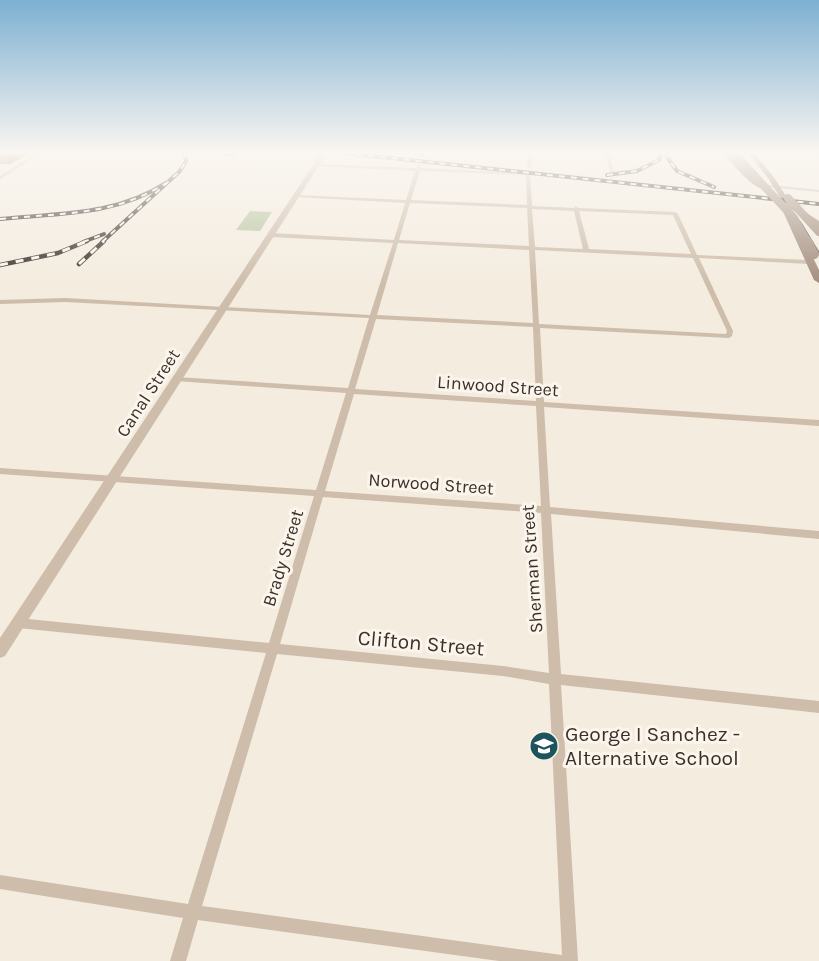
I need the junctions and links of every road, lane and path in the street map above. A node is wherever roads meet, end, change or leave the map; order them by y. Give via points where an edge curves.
1 (294, 198) edge
2 (350, 198) edge
3 (410, 198) edge
4 (530, 198) edge
5 (775, 198) edge
6 (777, 198) edge
7 (784, 198) edge
8 (788, 198) edge
9 (409, 201) junction
10 (530, 206) junction
11 (576, 208) junction
12 (792, 220) junction
13 (817, 223) edge
14 (819, 232) edge
15 (271, 235) junction
16 (396, 241) junction
17 (532, 248) junction
18 (585, 250) junction
19 (696, 256) junction
20 (811, 258) junction
21 (819, 265) edge
22 (819, 280) edge
23 (0, 302) edge
24 (221, 309) junction
25 (372, 317) junction
26 (535, 326) junction
27 (176, 379) junction
28 (350, 390) junction
29 (540, 404) junction
30 (819, 423) edge
31 (0, 471) edge
32 (112, 479) junction
33 (321, 492) junction
34 (544, 509) junction
35 (819, 535) edge
36 (18, 623) junction
37 (272, 649) junction
38 (0, 651) edge
39 (555, 679) junction
40 (819, 707) edge
41 (0, 882) edge
42 (193, 912) junction
43 (178, 961) edge
44 (558, 961) edge
45 (570, 961) edge

1 - 15 street, Canal Street
2 - 9 street
3 - 9 street, Brady Street
4 - 10 street, Sherman Street
5 - 20 main road, bridge via 794,218
6 - 12 main road
7 - 13 main road
8 - 14 main road, bridge
9 - 10 street
9 - 16 street, Brady Street
10 - 11 street
10 - 17 street, Sherman Street
11 - 18 street
11 - 19 street via 675,214
12 - 13 main road
12 - 20 main road
15 - 16 street
15 - 24 street, Canal Street
16 - 17 street
16 - 25 street, Brady Street
17 - 18 street
17 - 26 street, Sherman Street
18 - 19 street
19 - 20 street
19 - 26 street via 729,336
20 - 21 main road
20 - 22 main road
23 - 24 street via 43,299
24 - 25 street
24 - 27 street, Canal Street
25 - 26 street
25 - 28 street, Brady Street
26 - 29 street, Sherman Street
27 - 28 street, Linwood Street
27 - 32 street, Canal Street
28 - 29 street, Linwood Street
28 - 33 street, Brady Street
29 - 30 street, Linwood Street
29 - 34 street, Sherman Street
31 - 32 street, Norwood Street
32 - 33 street, Norwood Street
32 - 36 street, Canal Street
33 - 34 street, Norwood Street
33 - 37 street, Brady Street
34 - 35 street, Norwood Street
34 - 39 street, Sherman Street
36 - 37 street, Clifton Street
36 - 38 street, Canal Street
37 - 39 street, Clifton Street
37 - 42 street, Brady Street
39 - 40 street, Clifton Street
39 - 45 street, Sherman Street
41 - 42 street
42 - 43 street, Brady Street
42 - 44 street

